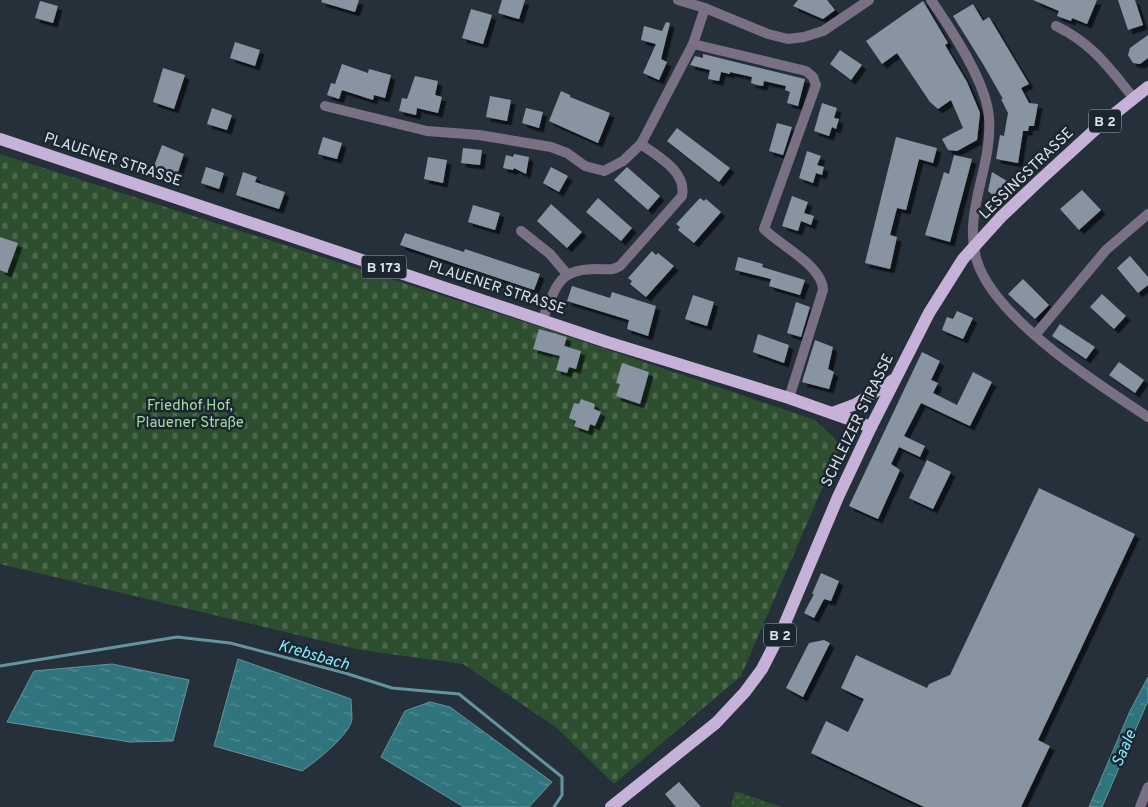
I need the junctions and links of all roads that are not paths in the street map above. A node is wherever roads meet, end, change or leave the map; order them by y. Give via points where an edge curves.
1 (678, 0) edge
2 (868, 0) edge
3 (931, 0) edge
4 (705, 8) junction
5 (1056, 26) dead end
6 (693, 44) junction
7 (1148, 87) edge
8 (1133, 97) junction
9 (325, 106) dead end
10 (0, 139) edge
11 (641, 144) junction
12 (1148, 214) edge
13 (521, 231) dead end
14 (974, 246) junction
15 (567, 274) junction
16 (542, 320) junction
17 (1036, 334) junction
18 (896, 378) junction
19 (789, 398) junction
20 (832, 413) junction
21 (1148, 417) edge
22 (871, 427) junction
23 (1148, 787) edge
24 (611, 807) edge
25 (1140, 807) edge

1 - 4 street
2 - 4 street via 823,32 788,39
3 - 14 street via 986,100 989,119 985,159 975,197
4 - 6 street
5 - 8 street via 1094,49
6 - 11 street
6 - 19 street via 806,71 816,85 764,229 814,270 823,283
7 - 8 main road, LESSINGSTRASSE / B 2
8 - 14 main road, LESSINGSTRASSE / B 2 via 1065,157
9 - 11 street via 427,131 479,135 551,147 568,153 594,170 612,168
10 - 16 main road, PLAUENER STRASSE / B 173
11 - 15 street via 677,173 682,181 682,196 620,266
12 - 17 street via 1106,250
13 - 15 street via 550,254
14 - 17 street via 977,261 988,283 1007,308
14 - 18 main road, SCHLEIZER STRASSE / B 2 via 946,284
15 - 16 street via 560,280
16 - 19 main road, PLAUENER STRASSE / B 173
17 - 21 street via 1074,368
18 - 20 main road via 856,404
18 - 22 main road, SCHLEIZER STRASSE / B 2
19 - 20 main road, PLAUENER STRASSE / B 173
20 - 22 main road, PLAUENER STRASSE / B 173
22 - 24 main road, SCHLEIZER STRASSE / B 2 via 762,669 716,723
23 - 25 street

